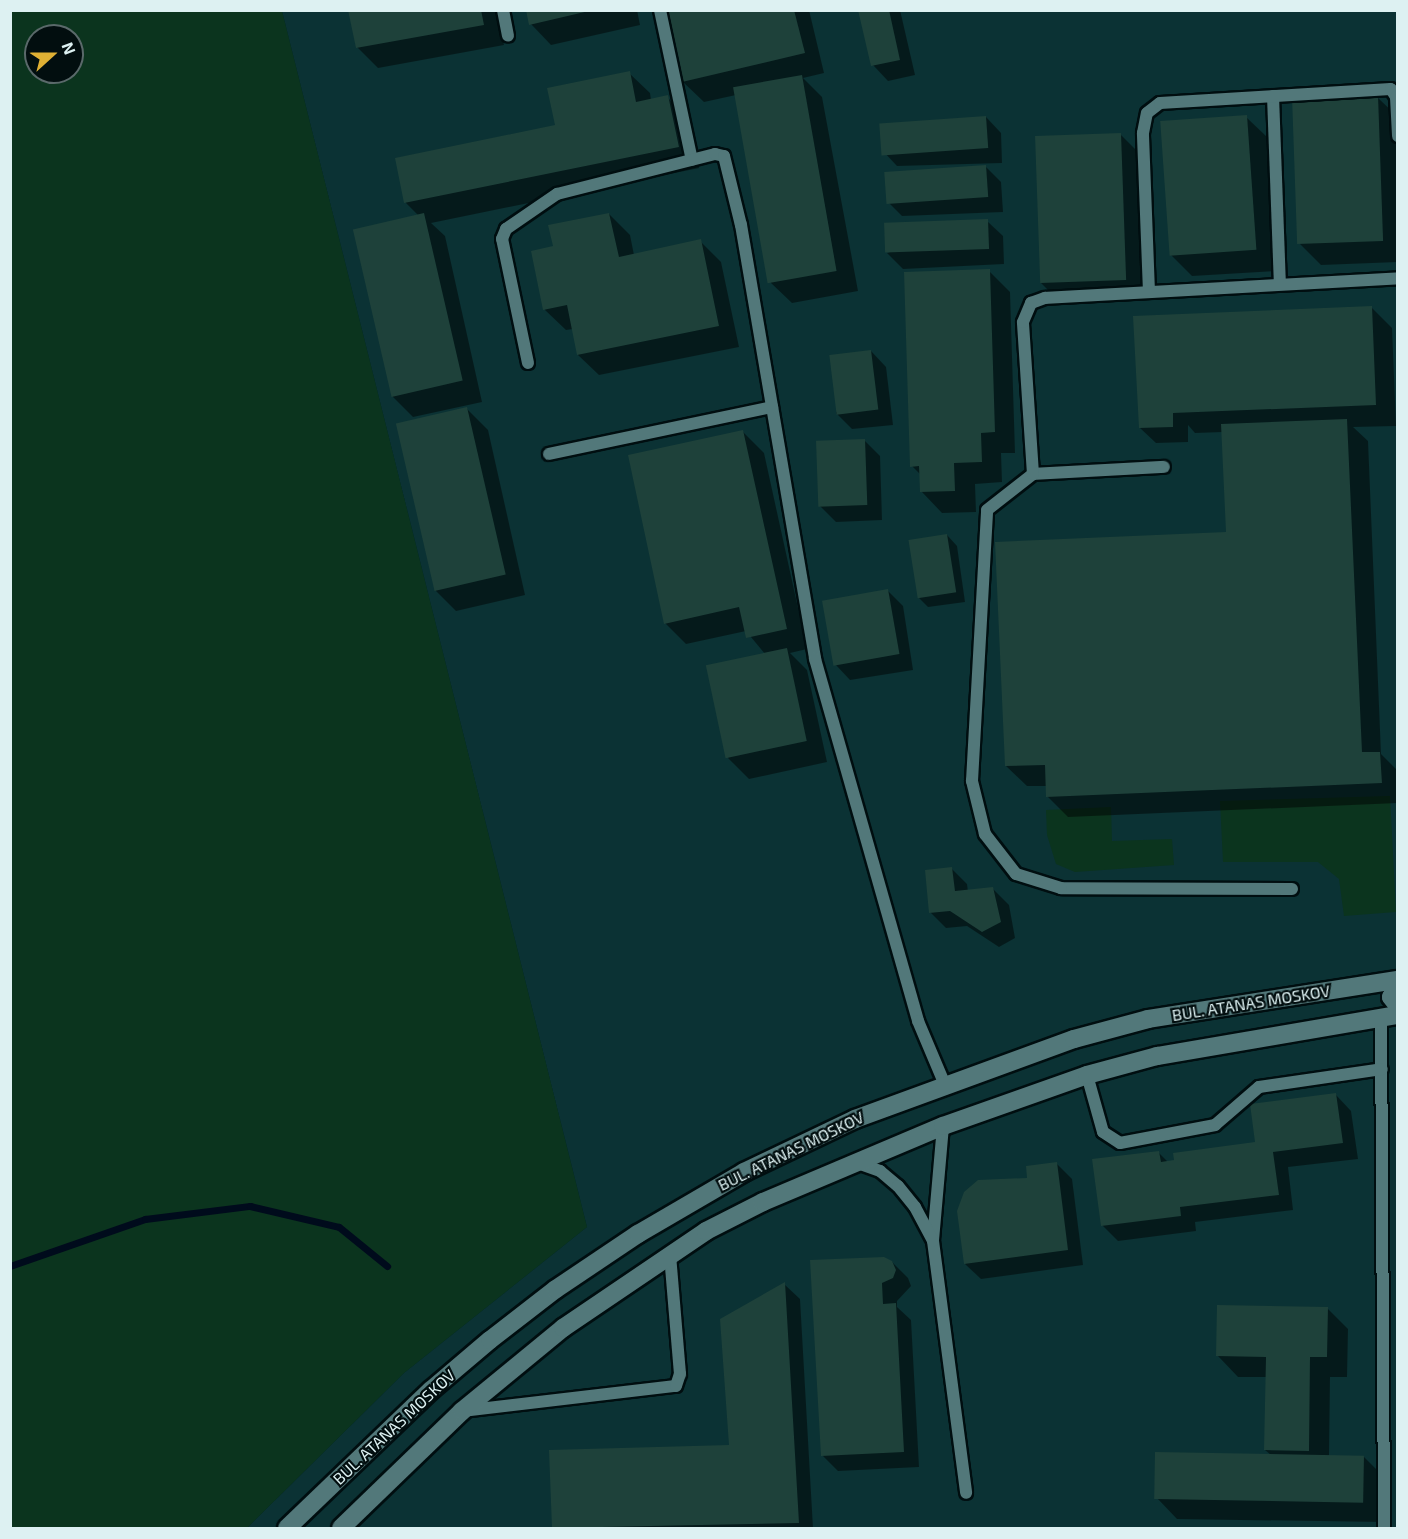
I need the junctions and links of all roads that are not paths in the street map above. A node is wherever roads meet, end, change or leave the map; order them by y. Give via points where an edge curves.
1 (503, 10) edge
2 (660, 10) edge
3 (508, 36) dead end
4 (1273, 96) junction
5 (1398, 135) edge
6 (692, 160) junction
7 (1398, 278) edge
8 (1280, 284) junction
9 (1149, 292) junction
10 (528, 363) dead end
11 (772, 407) junction
12 (549, 454) dead end
13 (1164, 467) dead end
14 (1033, 474) junction
15 (1292, 889) dead end
16 (1398, 980) edge
17 (1398, 986) edge
18 (1398, 1006) edge
19 (1389, 1016) edge
20 (1382, 1069) junction
21 (1086, 1075) junction
22 (945, 1085) junction
23 (943, 1125) junction
24 (853, 1161) junction
25 (933, 1241) junction
26 (670, 1254) junction
27 (462, 1411) junction
28 (966, 1493) dead end
29 (287, 1528) edge
30 (341, 1528) edge
31 (1384, 1528) edge

1 - 3 lane
2 - 6 lane
4 - 5 lane via 1391,89 1396,97
4 - 8 lane
4 - 9 lane via 1160,103 1147,113 1143,133
6 - 10 lane via 557,194 502,233
6 - 11 lane via 715,154 724,156 729,167
7 - 8 lane
8 - 9 lane
9 - 14 lane via 1045,298 1031,303 1023,322
11 - 12 lane
11 - 22 lane via 815,659 918,1021
13 - 14 lane
14 - 15 lane via 987,510 972,781 985,834 1016,874 1061,888
16 - 22 main road, BUL. ATANAS MOSKOV via 1148,1019
17 - 18 main road via 1391,997
19 - 20 lane
19 - 21 main road, BUL. ATANAS MOSKOV via 1157,1056
20 - 21 lane via 1259,1087 1215,1125 1120,1143 1103,1132
20 - 31 lane
21 - 23 main road, BUL. ATANAS MOSKOV
22 - 29 main road, BUL. ATANAS MOSKOV via 855,1119 744,1172 583,1271 431,1389
23 - 24 main road, BUL. ATANAS MOSKOV
23 - 25 lane
24 - 25 lane via 880,1171 898,1186 915,1207
24 - 26 main road, BUL. ATANAS MOSKOV via 725,1221
25 - 28 lane
26 - 27 main road, BUL. ATANAS MOSKOV via 563,1328
26 - 27 lane via 680,1374 676,1386
27 - 30 main road, BUL. ATANAS MOSKOV

